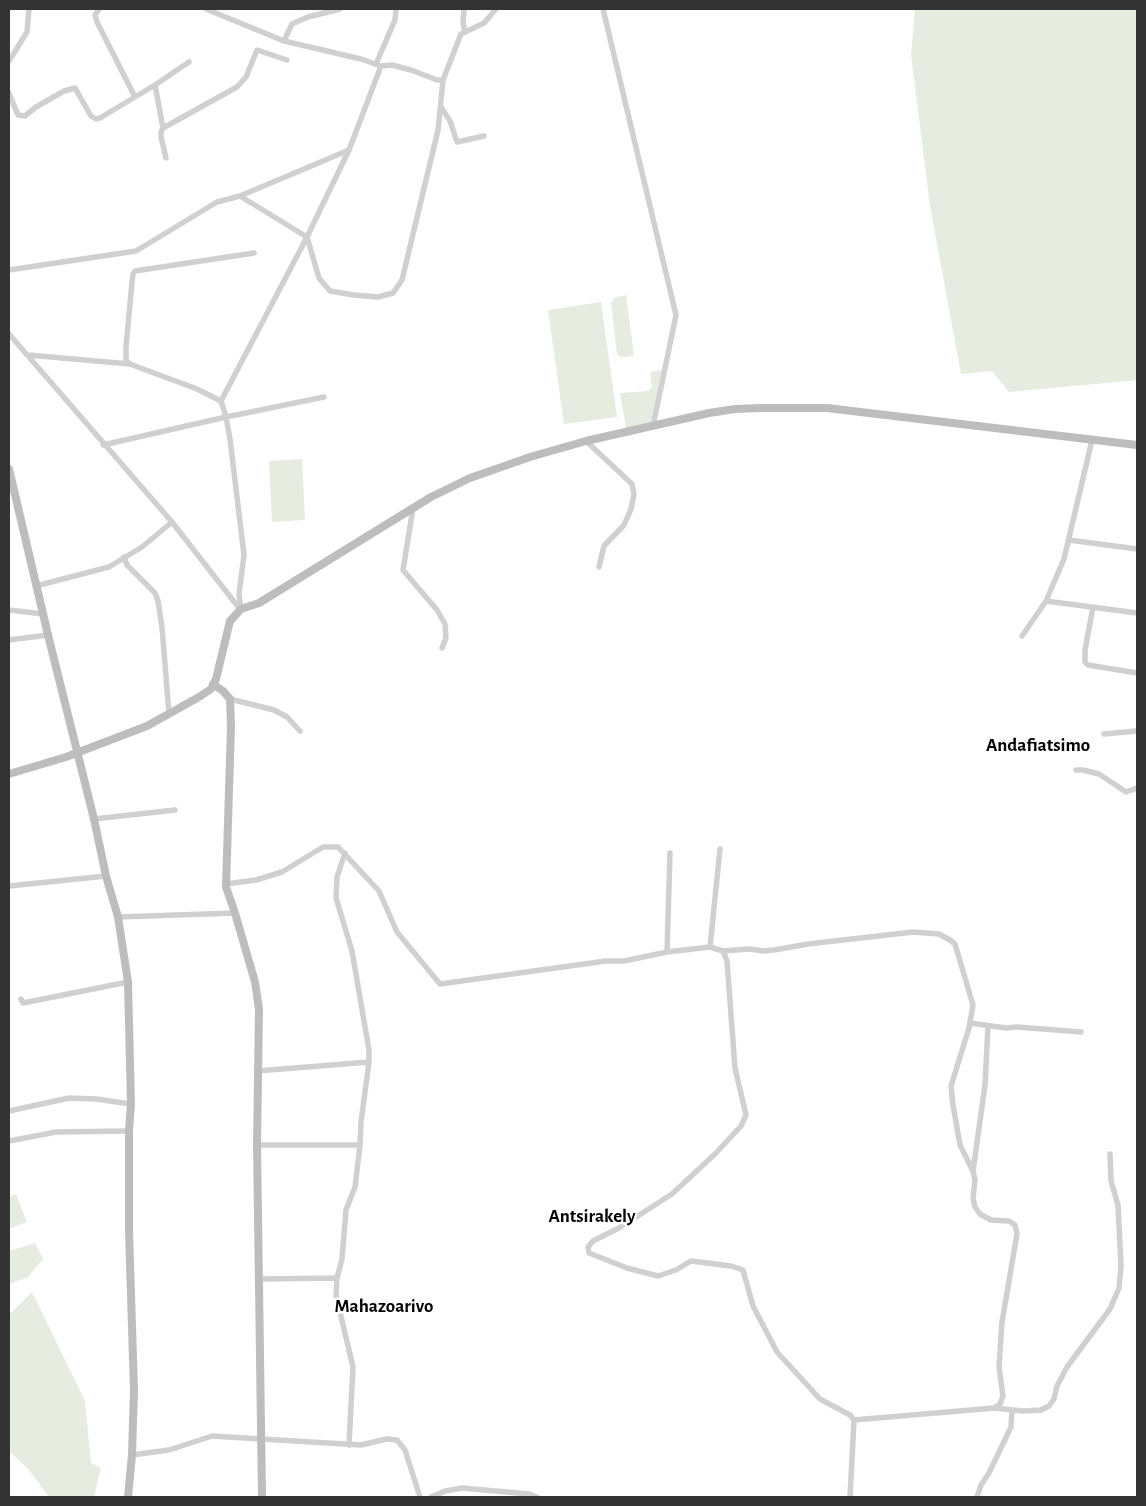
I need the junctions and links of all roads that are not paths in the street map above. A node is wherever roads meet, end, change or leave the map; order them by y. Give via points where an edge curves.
1 (29, 9) edge
2 (99, 9) edge
3 (206, 9) edge
4 (340, 9) edge
5 (396, 9) edge
6 (464, 9) edge
7 (496, 9) edge
8 (603, 9) edge
9 (465, 32) junction
10 (284, 41) junction
11 (287, 60) dead end
12 (9, 61) edge
13 (189, 62) dead end
14 (379, 65) junction
15 (443, 80) junction
16 (155, 85) junction
17 (9, 93) edge
18 (135, 97) junction
19 (441, 107) junction
20 (164, 128) junction
21 (484, 136) dead end
22 (349, 150) junction
23 (166, 158) dead end
24 (240, 196) junction
25 (307, 237) junction
26 (254, 253) dead end
27 (9, 270) edge
28 (9, 334) edge
29 (28, 355) junction
30 (130, 364) junction
31 (324, 397) dead end
32 (221, 400) junction
33 (226, 417) junction
34 (653, 426) junction
35 (1092, 440) junction
36 (586, 442) junction
37 (103, 445) junction
38 (1137, 445) edge
39 (9, 469) edge
40 (413, 508) junction
41 (172, 522) junction
42 (1069, 540) junction
43 (1137, 549) edge
44 (124, 557) junction
45 (599, 567) dead end
46 (36, 586) junction
47 (1046, 601) junction
48 (1093, 607) junction
49 (240, 609) junction
50 (9, 610) edge
51 (1137, 613) edge
52 (43, 614) junction
53 (48, 635) junction
54 (1022, 636) dead end
55 (9, 640) edge
56 (442, 648) dead end
57 (1137, 673) edge
58 (213, 684) junction
59 (230, 699) junction
60 (169, 714) junction
61 (300, 731) dead end
62 (1137, 731) edge
63 (1104, 734) dead end
64 (77, 752) junction
65 (1076, 770) dead end
66 (9, 774) edge
67 (1137, 788) edge
68 (176, 810) dead end
69 (94, 819) junction
70 (720, 849) dead end
71 (345, 853) junction
72 (670, 853) dead end
73 (106, 876) junction
74 (226, 884) junction
75 (9, 886) edge
76 (235, 913) junction
77 (118, 917) junction
78 (710, 947) junction
79 (723, 951) junction
80 (667, 952) junction
81 (128, 982) junction
82 (21, 999) dead end
83 (970, 1023) junction
84 (988, 1026) junction
85 (1080, 1032) dead end
86 (369, 1062) junction
87 (258, 1071) junction
88 (131, 1104) junction
89 (9, 1111) edge
90 (129, 1131) junction
91 (9, 1141) edge
92 (360, 1145) junction
93 (257, 1146) junction
94 (1110, 1154) dead end
95 (973, 1171) junction
96 (337, 1278) junction
97 (259, 1279) junction
98 (994, 1408) junction
99 (1012, 1410) junction
100 (854, 1420) junction
101 (261, 1439) junction
102 (349, 1445) junction
103 (132, 1455) junction
104 (128, 1497) edge
105 (262, 1497) edge
106 (420, 1497) edge
107 (431, 1497) edge
108 (537, 1497) edge
109 (850, 1497) edge
110 (977, 1497) edge

1 - 12 street via 27,32
2 - 18 street via 95,15 97,22
3 - 10 street
4 - 10 street via 292,24
5 - 14 street
6 - 9 street
7 - 9 street via 484,23
8 - 34 street via 676,315
9 - 15 street via 461,34
10 - 14 street
11 - 20 street via 257,50 246,77 237,87
13 - 16 street
14 - 15 street
14 - 22 street
15 - 19 street
16 - 18 street
16 - 20 street
17 - 18 street via 18,114 25,116 64,90 75,88 96,119
19 - 21 street via 458,142
19 - 25 street via 402,280 393,293 378,297 330,291 319,278
20 - 23 street via 160,137
22 - 24 street
22 - 25 street
24 - 25 street
24 - 27 street via 217,202 136,251
25 - 32 street
26 - 30 street via 135,271 126,347 126,360
28 - 29 street
29 - 30 street
29 - 37 street
30 - 32 street
31 - 33 street
32 - 33 street
33 - 37 street
33 - 49 street via 244,555
34 - 35 main road via 735,409 827,408
34 - 36 main road
35 - 38 main road
35 - 42 street
36 - 40 main road via 470,478
36 - 45 street via 632,484 634,494 624,525 604,546
37 - 41 street
39 - 46 main road
40 - 49 main road via 259,603
40 - 56 street via 403,570 445,624 446,638
41 - 44 street via 142,547
41 - 49 street
42 - 43 street
42 - 47 street
44 - 46 street via 109,567
44 - 60 street via 127,565 158,601
46 - 52 main road
47 - 48 street
47 - 54 street
48 - 51 street
48 - 57 street via 1085,662
49 - 58 main road via 230,621
50 - 52 street
52 - 53 main road
53 - 55 street
53 - 64 main road
58 - 59 main road
58 - 60 main road via 199,697
59 - 61 street via 274,710 287,717
59 - 74 main road
60 - 64 main road via 147,726
62 - 63 street
64 - 66 main road
64 - 69 main road
65 - 67 street via 1098,774 1126,792
68 - 69 street
69 - 73 main road
70 - 78 street
71 - 74 street via 338,847 324,847 282,872
71 - 80 street via 379,890 397,932 440,984 624,961
71 - 86 street via 337,877 336,898 352,951
72 - 80 street
73 - 75 street
73 - 77 main road
74 - 76 main road
76 - 77 street
76 - 87 main road via 255,982 259,1009
77 - 81 main road
78 - 79 street
78 - 80 street
79 - 83 street via 774,950 912,932 938,934 955,944 972,1005
79 - 100 street via 728,961 735,1068 746,1116 715,1154 672,1194 593,1241 588,1247 589,1253 658,1276 691,1261 743,1270 753,1306 777,1352 820,1399
81 - 82 street via 23,1003
81 - 88 main road
83 - 84 street
83 - 95 street via 951,1086 960,1145
84 - 85 street
84 - 95 street via 985,1085
86 - 87 street
86 - 92 street
87 - 93 main road
88 - 89 street via 69,1098
88 - 90 main road
90 - 91 street via 56,1132
90 - 103 main road via 134,1390
92 - 93 street
92 - 96 street via 354,1187 346,1210
93 - 97 main road
94 - 99 street via 1120,1230 1119,1288 1110,1308 1067,1367 1049,1406 1041,1410
95 - 98 street via 975,1207 980,1214 992,1220 1009,1221 1015,1225 1017,1234 1002,1322 999,1367 1004,1396
96 - 97 street
96 - 102 street via 336,1295 353,1366
97 - 101 main road
98 - 99 street
98 - 100 street
99 - 110 street via 1011,1427
100 - 109 street
101 - 102 street
101 - 103 street via 212,1436 170,1450
101 - 105 main road
102 - 106 street via 397,1440 405,1450
103 - 104 main road
107 - 108 street via 462,1488

